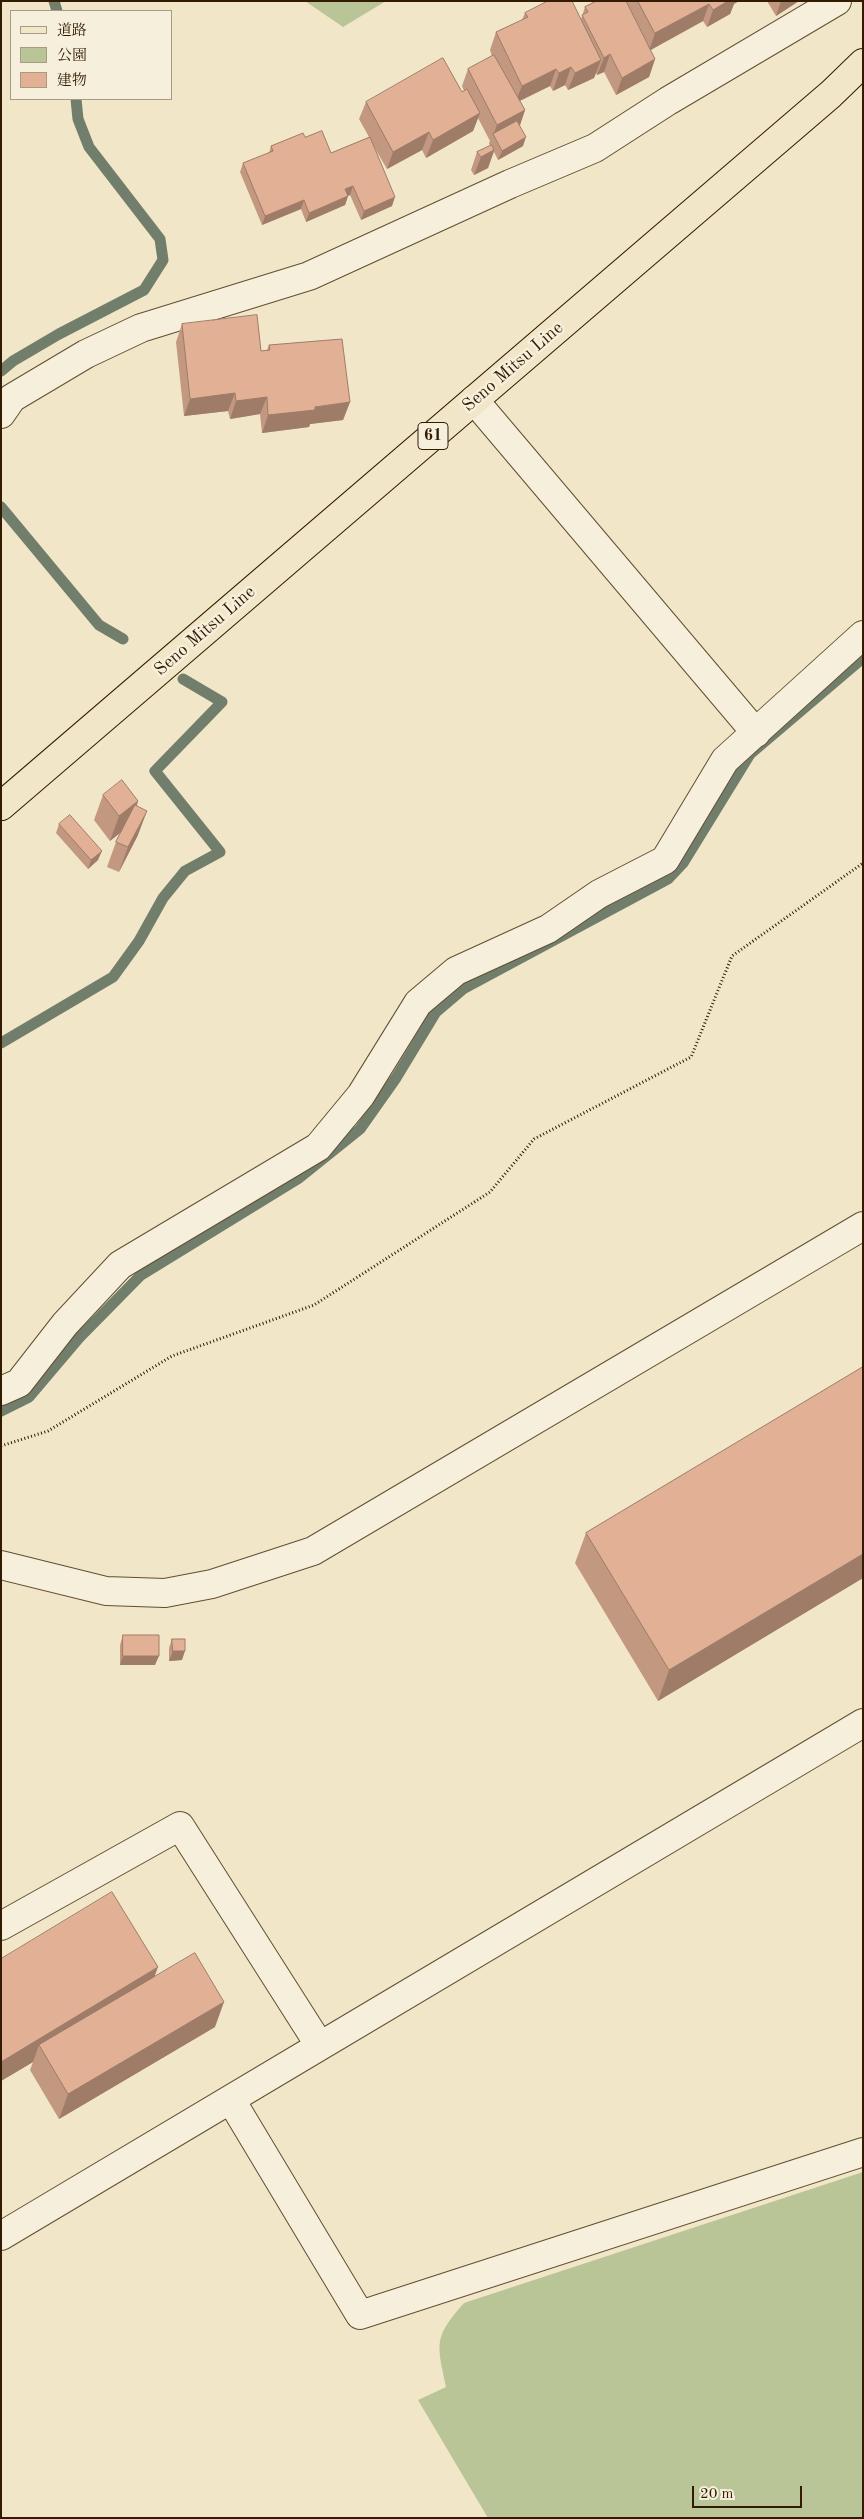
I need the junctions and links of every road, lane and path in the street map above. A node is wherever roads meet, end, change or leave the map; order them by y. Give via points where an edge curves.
1 (837, 1) edge
2 (863, 63) edge
3 (474, 400) junction
4 (1, 414) edge
5 (863, 635) edge
6 (756, 733) junction
7 (1, 806) edge
8 (863, 863) edge
9 (863, 1226) edge
10 (1, 1391) edge
11 (1, 1446) edge
12 (1, 1565) edge
13 (863, 1723) edge
14 (1, 1926) edge
15 (320, 2046) junction
16 (230, 2100) junction
17 (863, 2152) edge
18 (1, 2236) edge

1 - 4 street via 595,148 309,276 141,328 86,354 12,398
2 - 3 main road, Seno Mitsu Line / 61
3 - 6 street
3 - 7 main road, Seno Mitsu Line / 61
5 - 6 street
6 - 10 street via 725,760 665,860 599,894 548,929 456,971 418,1004 361,1094 318,1146 120,1265 65,1324 19,1383
8 - 11 path via 732,956 690,1057 534,1139 490,1192 314,1305 172,1356 48,1431
9 - 12 street via 313,1550 212,1584 165,1593 106,1592
13 - 15 street
14 - 15 street via 180,1826
15 - 16 street
16 - 17 street via 360,2315
16 - 18 street

